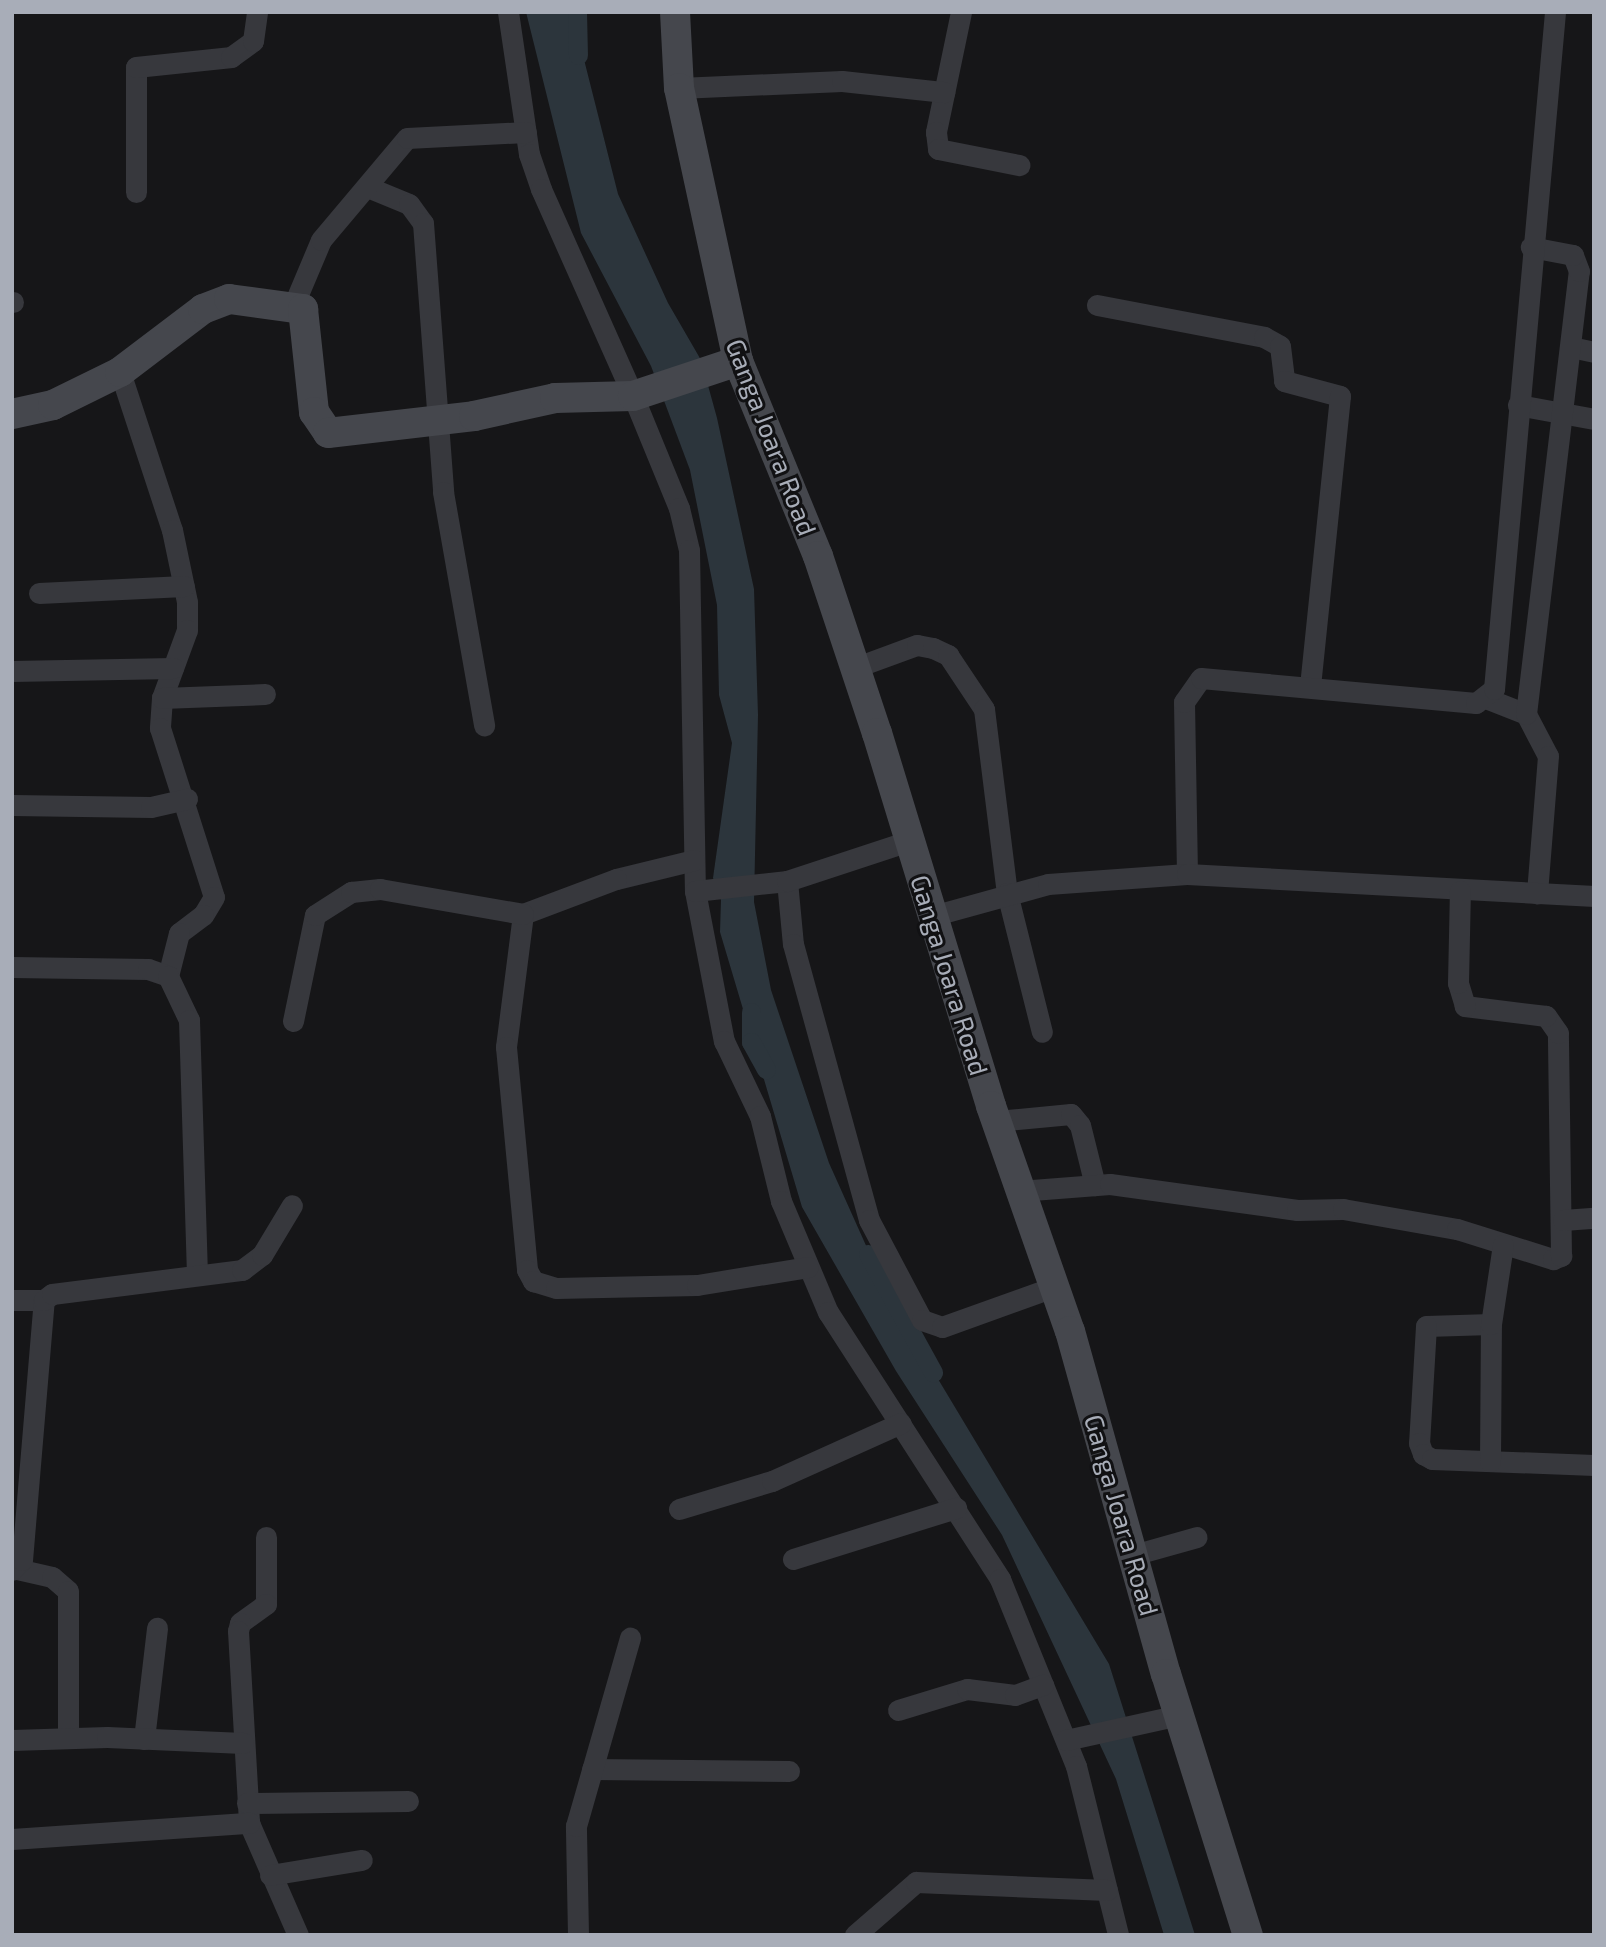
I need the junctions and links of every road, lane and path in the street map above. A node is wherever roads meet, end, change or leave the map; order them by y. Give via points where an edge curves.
1 (257, 12) edge
2 (509, 12) edge
3 (675, 12) edge
4 (961, 12) edge
5 (1555, 12) edge
6 (679, 88) junction
7 (944, 92) junction
8 (526, 132) junction
9 (1019, 165) dead end
10 (370, 188) junction
11 (136, 192) dead end
12 (1531, 247) junction
13 (1585, 288) edge
14 (295, 304) junction
15 (1097, 305) dead end
16 (1571, 347) junction
17 (1594, 352) edge
18 (726, 366) junction
19 (120, 372) junction
20 (641, 393) junction
21 (1518, 405) junction
22 (1564, 413) junction
23 (12, 414) edge
24 (1594, 419) edge
25 (442, 420) junction
26 (184, 586) junction
27 (39, 593) dead end
28 (173, 668) junction
29 (854, 668) junction
30 (12, 671) edge
31 (1310, 686) junction
32 (265, 694) dead end
33 (162, 698) junction
34 (1488, 699) junction
35 (1526, 714) junction
36 (484, 725) dead end
37 (187, 799) junction
38 (12, 805) edge
39 (909, 841) junction
40 (694, 860) junction
41 (1187, 874) junction
42 (787, 881) junction
43 (695, 891) junction
44 (1460, 891) junction
45 (1007, 893) junction
46 (1537, 894) junction
47 (1594, 897) edge
48 (523, 914) junction
49 (932, 916) junction
50 (12, 967) edge
51 (168, 975) junction
52 (293, 1021) dead end
53 (1042, 1032) dead end
54 (996, 1121) junction
55 (1095, 1185) junction
56 (1019, 1191) junction
57 (292, 1205) dead end
58 (1594, 1217) edge
59 (1563, 1220) junction
60 (1503, 1245) junction
61 (808, 1267) junction
62 (197, 1275) junction
63 (1053, 1287) junction
64 (12, 1300) edge
65 (44, 1300) junction
66 (1491, 1324) junction
67 (901, 1423) junction
68 (1490, 1461) junction
69 (1594, 1465) edge
70 (956, 1508) junction
71 (678, 1509) dead end
72 (266, 1537) dead end
73 (1197, 1537) dead end
74 (1133, 1555) junction
75 (793, 1559) dead end
76 (15, 1570) edge
77 (157, 1628) dead end
78 (630, 1638) dead end
79 (1043, 1685) junction
80 (898, 1710) dead end
81 (1179, 1715) junction
82 (68, 1738) junction
83 (144, 1739) junction
84 (1066, 1740) junction
85 (12, 1741) edge
86 (243, 1743) junction
87 (592, 1769) junction
88 (789, 1771) dead end
89 (408, 1801) dead end
90 (248, 1813) junction
91 (12, 1839) edge
92 (362, 1860) dead end
93 (270, 1875) junction
94 (1107, 1890) junction
95 (298, 1935) edge
96 (578, 1935) edge
97 (855, 1935) edge
98 (1118, 1935) edge
99 (1248, 1935) edge

1 - 11 street via 253,41 232,57 136,67
2 - 8 street
3 - 6 main road, Ganga Joara Road
4 - 7 street
5 - 12 street
6 - 7 street via 842,81
6 - 18 main road, Ganga Joara Road
7 - 9 street via 936,132 938,149
8 - 10 street via 407,138
8 - 20 street via 541,189
10 - 14 street via 321,240
10 - 25 street via 408,204 424,223
12 - 13 street via 1573,255
12 - 21 street
13 - 16 street
14 - 19 main road via 214,302
14 - 25 main road via 306,317 314,412 328,433
15 - 31 street via 1264,337 1280,345 1284,382 1340,396
16 - 17 street
16 - 22 street
18 - 20 main road
18 - 29 main road, Ganga Joara Road via 818,556
19 - 23 main road via 54,405
19 - 26 street via 172,530
20 - 25 main road via 555,398
20 - 40 street via 690,550
21 - 22 street
21 - 34 street via 1497,674
22 - 24 street
22 - 35 street
25 - 36 street via 445,508
26 - 27 street
26 - 28 street via 187,630
28 - 30 street
28 - 33 street
29 - 39 main road, Ganga Joara Road
29 - 45 street via 917,645 948,656 989,723
31 - 34 street via 1476,703
31 - 41 street via 1212,677 1189,688 1184,702
32 - 33 street
33 - 37 street via 160,728
34 - 35 street
35 - 46 street via 1548,756
37 - 38 street via 151,807
37 - 51 street via 214,897 203,915 179,933
39 - 42 street
39 - 49 main road, Ganga Joara Road
40 - 43 street
40 - 48 street via 616,879
41 - 44 street
41 - 45 street via 1048,884
42 - 43 street
42 - 63 street via 793,944 869,1220 922,1320 942,1327
43 - 61 street via 724,1041 760,1116 781,1201
44 - 46 street
44 - 59 street via 1458,983 1465,1006 1554,1021
45 - 49 street
45 - 53 street
46 - 47 street
48 - 52 street via 380,889 351,892 315,915
48 - 61 street via 506,1046 524,1255 533,1280 555,1288 678,1286
49 - 54 main road, Ganga Joara Road
50 - 51 street via 149,969
51 - 62 street via 189,1020
54 - 55 street via 1071,1114 1080,1125
54 - 56 main road, Ganga Joara Road
55 - 56 street
55 - 60 street via 1297,1210 1354,1211 1457,1229
56 - 63 main road, Ganga Joara Road
57 - 62 street via 254,1265
58 - 59 street
59 - 60 street via 1564,1247 1553,1259
60 - 66 street
61 - 67 street via 828,1312
62 - 65 street via 52,1294
63 - 74 main road, Ganga Joara Road
64 - 65 street
65 - 76 street
66 - 68 street
66 - 68 street via 1426,1326 1419,1443 1432,1459
67 - 70 street
67 - 71 street via 772,1481
68 - 69 street
70 - 75 street
70 - 79 street via 1000,1579
72 - 86 street via 266,1604 240,1623 238,1631
73 - 74 street
74 - 81 main road, Ganga Joara Road
76 - 82 street via 52,1577 68,1591
77 - 83 street
78 - 87 street
79 - 80 street via 1015,1695 967,1689
79 - 84 street
81 - 84 street
81 - 99 main road, Ganga Joara Road
82 - 83 street
82 - 85 street
83 - 86 street
84 - 94 street
86 - 90 street
87 - 88 street
87 - 96 street via 576,1826
89 - 90 street
90 - 91 street
90 - 93 street
92 - 93 street
93 - 95 street
94 - 97 street via 916,1882
94 - 98 street

